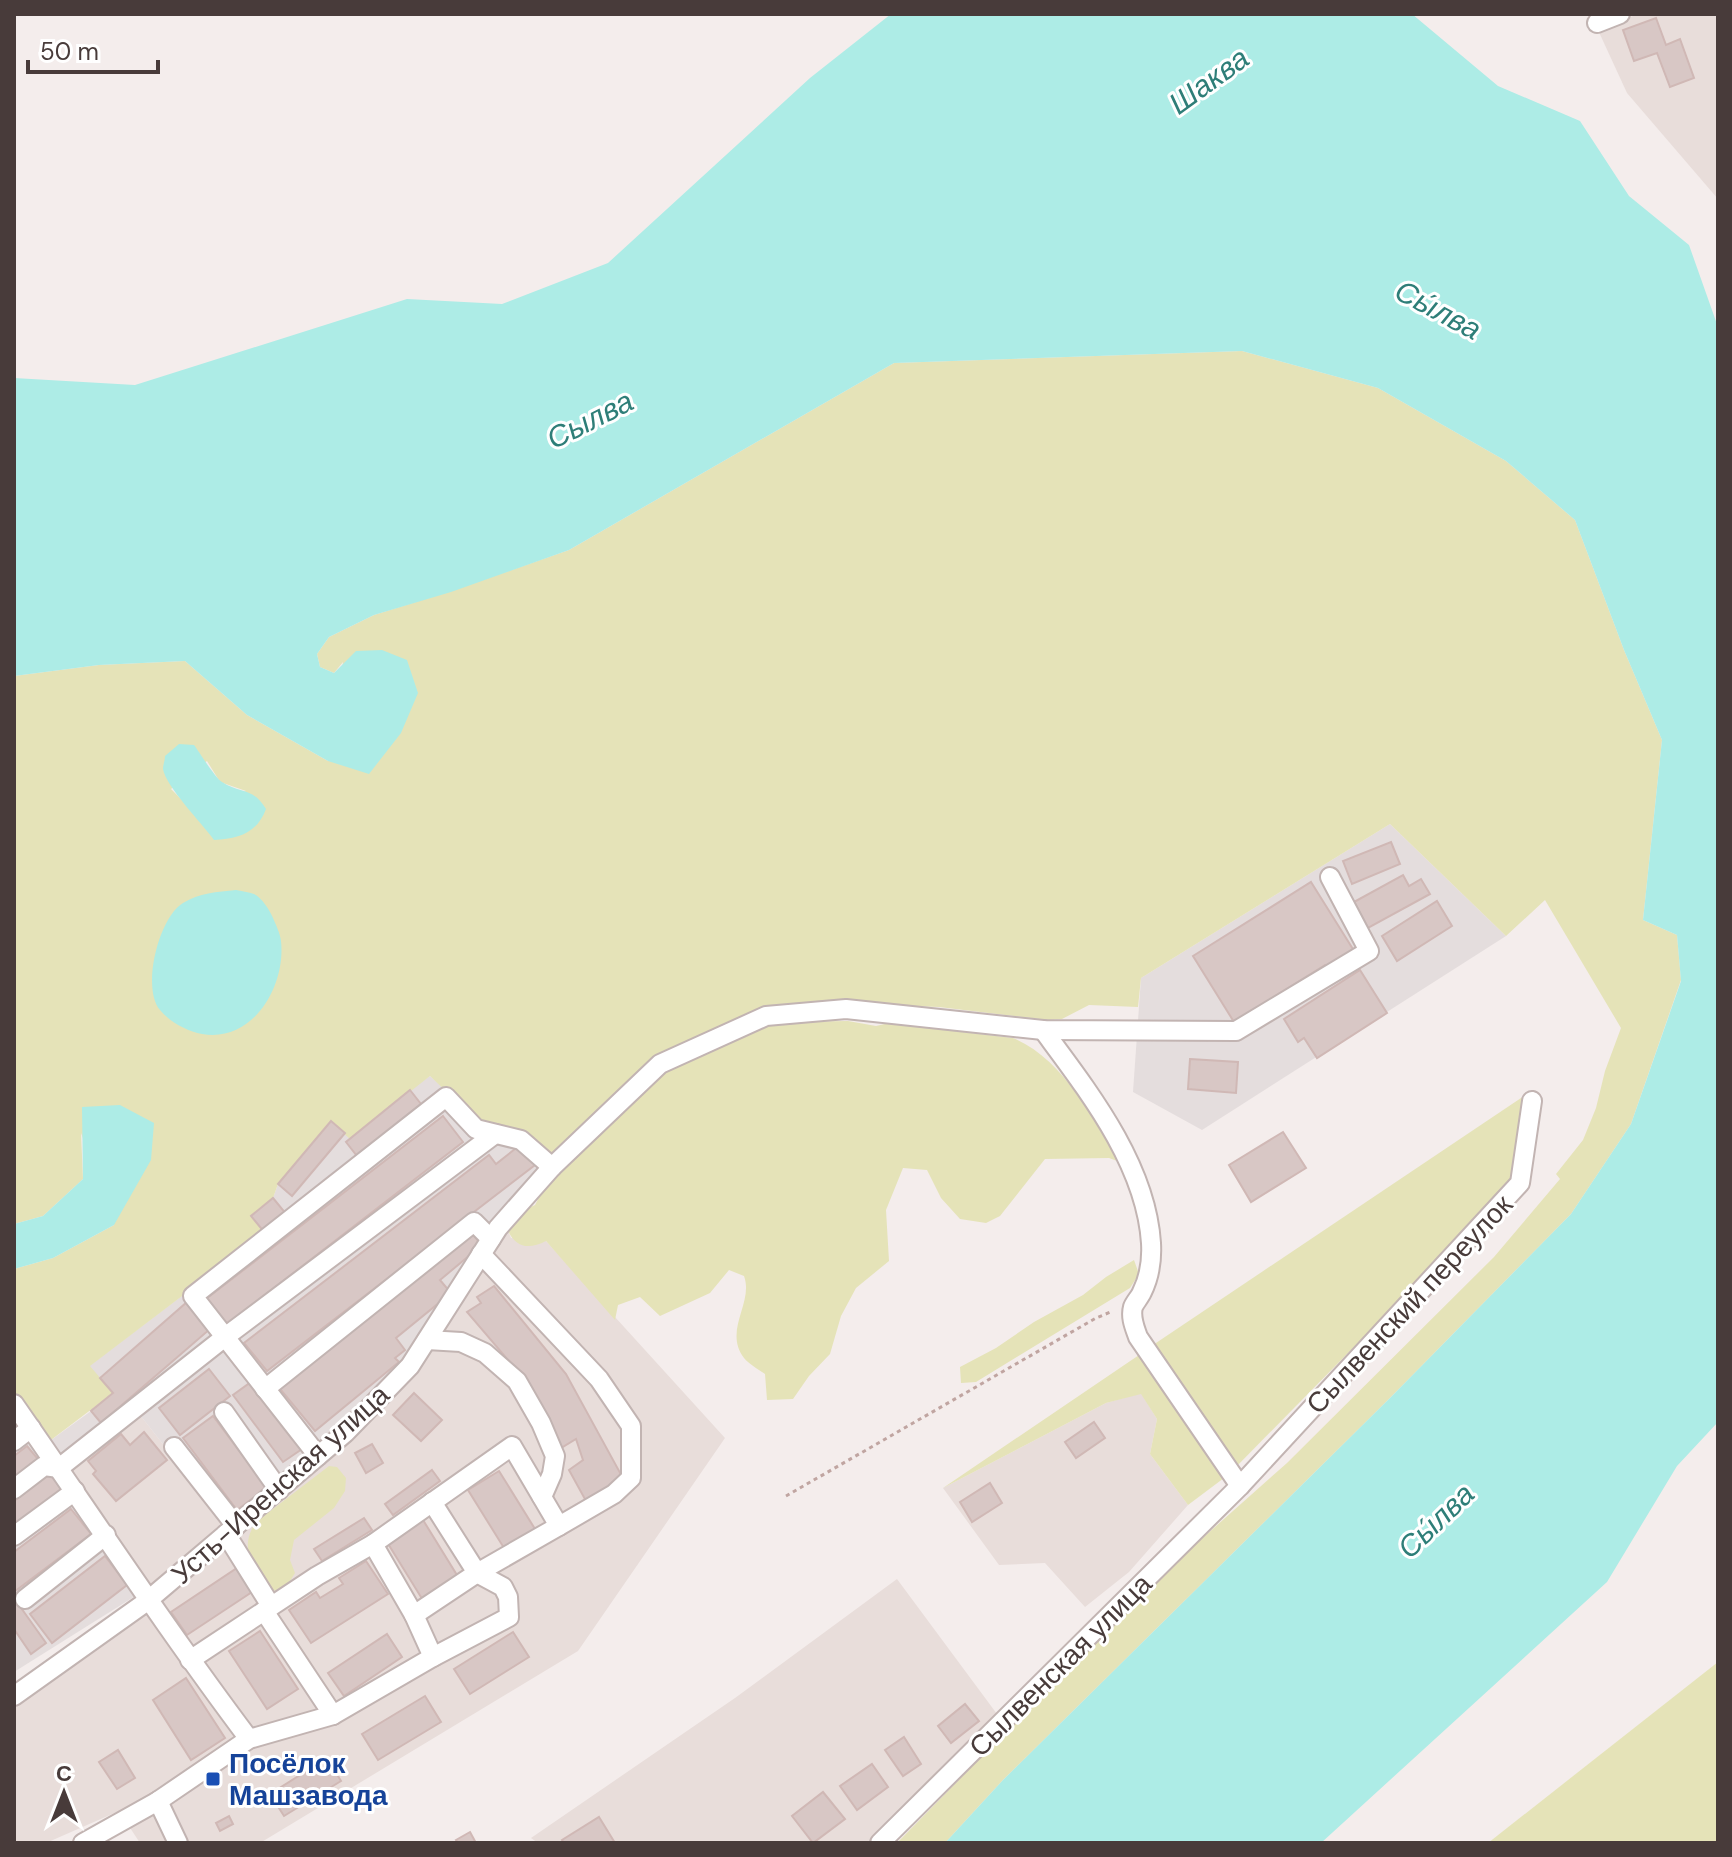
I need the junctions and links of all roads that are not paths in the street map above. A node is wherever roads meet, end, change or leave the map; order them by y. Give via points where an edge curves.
1 (1620, 14) edge
2 (1597, 23) dead end
3 (1330, 877) dead end
4 (1043, 1030) junction
5 (1532, 1101) dead end
6 (495, 1134) junction
7 (552, 1167) junction
8 (486, 1247) junction
9 (225, 1337) junction
10 (427, 1340) junction
11 (265, 1389) junction
12 (14, 1404) edge
13 (224, 1412) dead end
14 (31, 1428) junction
15 (14, 1441) edge
16 (174, 1447) dead end
17 (318, 1456) junction
18 (59, 1468) junction
19 (1240, 1486) junction
20 (14, 1489) edge
21 (279, 1490) junction
22 (75, 1491) junction
23 (542, 1497) junction
24 (432, 1502) junction
25 (559, 1526) junction
26 (231, 1530) junction
27 (106, 1535) junction
28 (14, 1536) edge
29 (373, 1544) junction
30 (477, 1573) junction
31 (150, 1598) junction
32 (25, 1599) dead end
33 (268, 1609) junction
34 (414, 1615) junction
35 (433, 1657) junction
36 (190, 1660) junction
37 (14, 1696) edge
38 (333, 1715) junction
39 (249, 1739) junction
40 (158, 1801) junction
41 (83, 1843) edge
42 (178, 1843) edge
43 (880, 1843) edge

1 - 2 street
3 - 4 street, Усть-Иренская улица via 1369,951 1236,1031
4 - 7 street, Усть-Иренская улица via 846,1009 766,1016 660,1064
4 - 19 street via 1107,1120 1141,1198 1151,1265 1133,1307 1138,1337
5 - 19 street, Сылвенский переулок via 1520,1183
6 - 7 street via 521,1140
6 - 9 street
6 - 9 street via 476,1129 446,1097 193,1296
7 - 8 street, Усть-Иренская улица
8 - 10 street, Усть-Иренская улица
8 - 11 street via 474,1222
8 - 25 street via 599,1379 631,1426 631,1478
9 - 11 street
9 - 18 street
10 - 17 street, Усть-Иренская улица via 410,1366
10 - 23 street via 461,1342 485,1353 517,1381 555,1456
11 - 17 street
12 - 14 street
13 - 21 street
14 - 15 street
14 - 18 street
16 - 26 street
17 - 21 street, Усть-Иренская улица
18 - 20 street via 44,1466
18 - 22 street
19 - 43 street, Сылвенская улица
21 - 26 street, Усть-Иренская улица
22 - 27 street
22 - 28 street
23 - 24 street via 512,1446
23 - 25 street
24 - 29 street
24 - 30 street
25 - 30 street
26 - 31 street, Усть-Иренская улица
26 - 33 street
27 - 31 street
27 - 32 street
29 - 33 street
29 - 34 street
30 - 34 street
30 - 35 street via 503,1587 509,1617
31 - 36 street
31 - 37 street, Усть-Иренская улица
33 - 36 street
33 - 38 street
34 - 35 street
35 - 38 street
36 - 39 street
38 - 39 street
39 - 40 street
40 - 41 street
40 - 42 street

